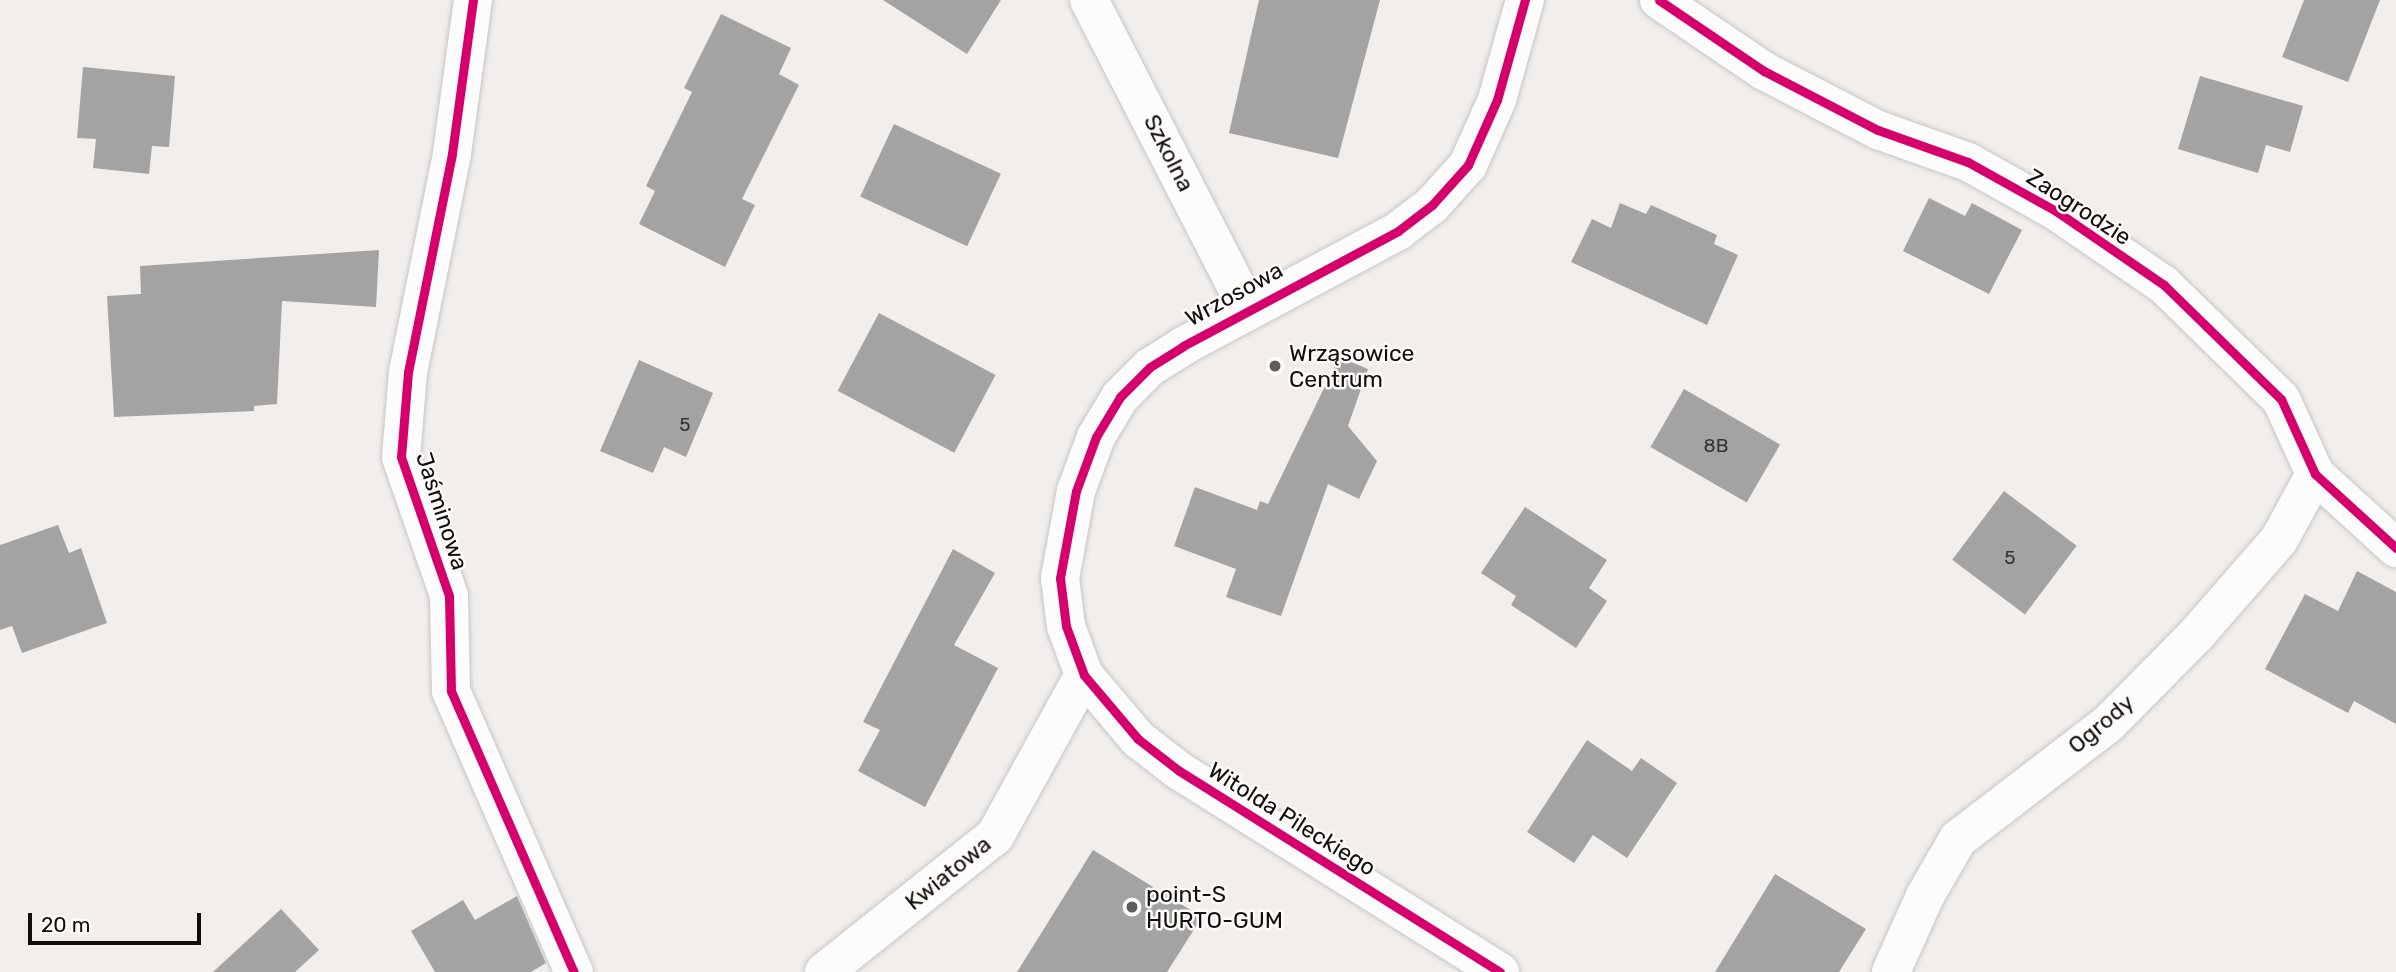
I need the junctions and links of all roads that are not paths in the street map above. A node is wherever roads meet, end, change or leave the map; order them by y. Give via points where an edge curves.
1 (473, 0) edge
2 (1089, 0) edge
3 (1525, 0) edge
4 (1659, 0) edge
5 (1247, 308) junction
6 (2315, 474) junction
7 (2396, 548) edge
8 (1084, 675) junction
9 (574, 972) edge
10 (824, 972) edge
11 (1500, 972) edge
12 (1891, 972) edge

1 - 9 street, Jaśminowa via 452,154 408,372 401,457 449,596 451,691
2 - 5 street, Szkolna
3 - 5 street, Wrzosowa via 1497,100 1468,165 1432,205 1398,231
4 - 6 street, Zaogrodzie via 1765,71 1810,95 1878,130 1968,162 2056,211 2164,285 2281,399
5 - 8 street, Wrzosowa via 1150,367 1120,397 1096,437 1076,491 1060,578 1066,626
6 - 7 street, Zaogrodzie
6 - 12 street, Ogrody via 2279,540 2196,635 2108,724 1958,839 1925,896
8 - 10 street, Kwiatowa via 995,836
8 - 11 street, Witolda Pileckiego via 1138,739 1178,770

